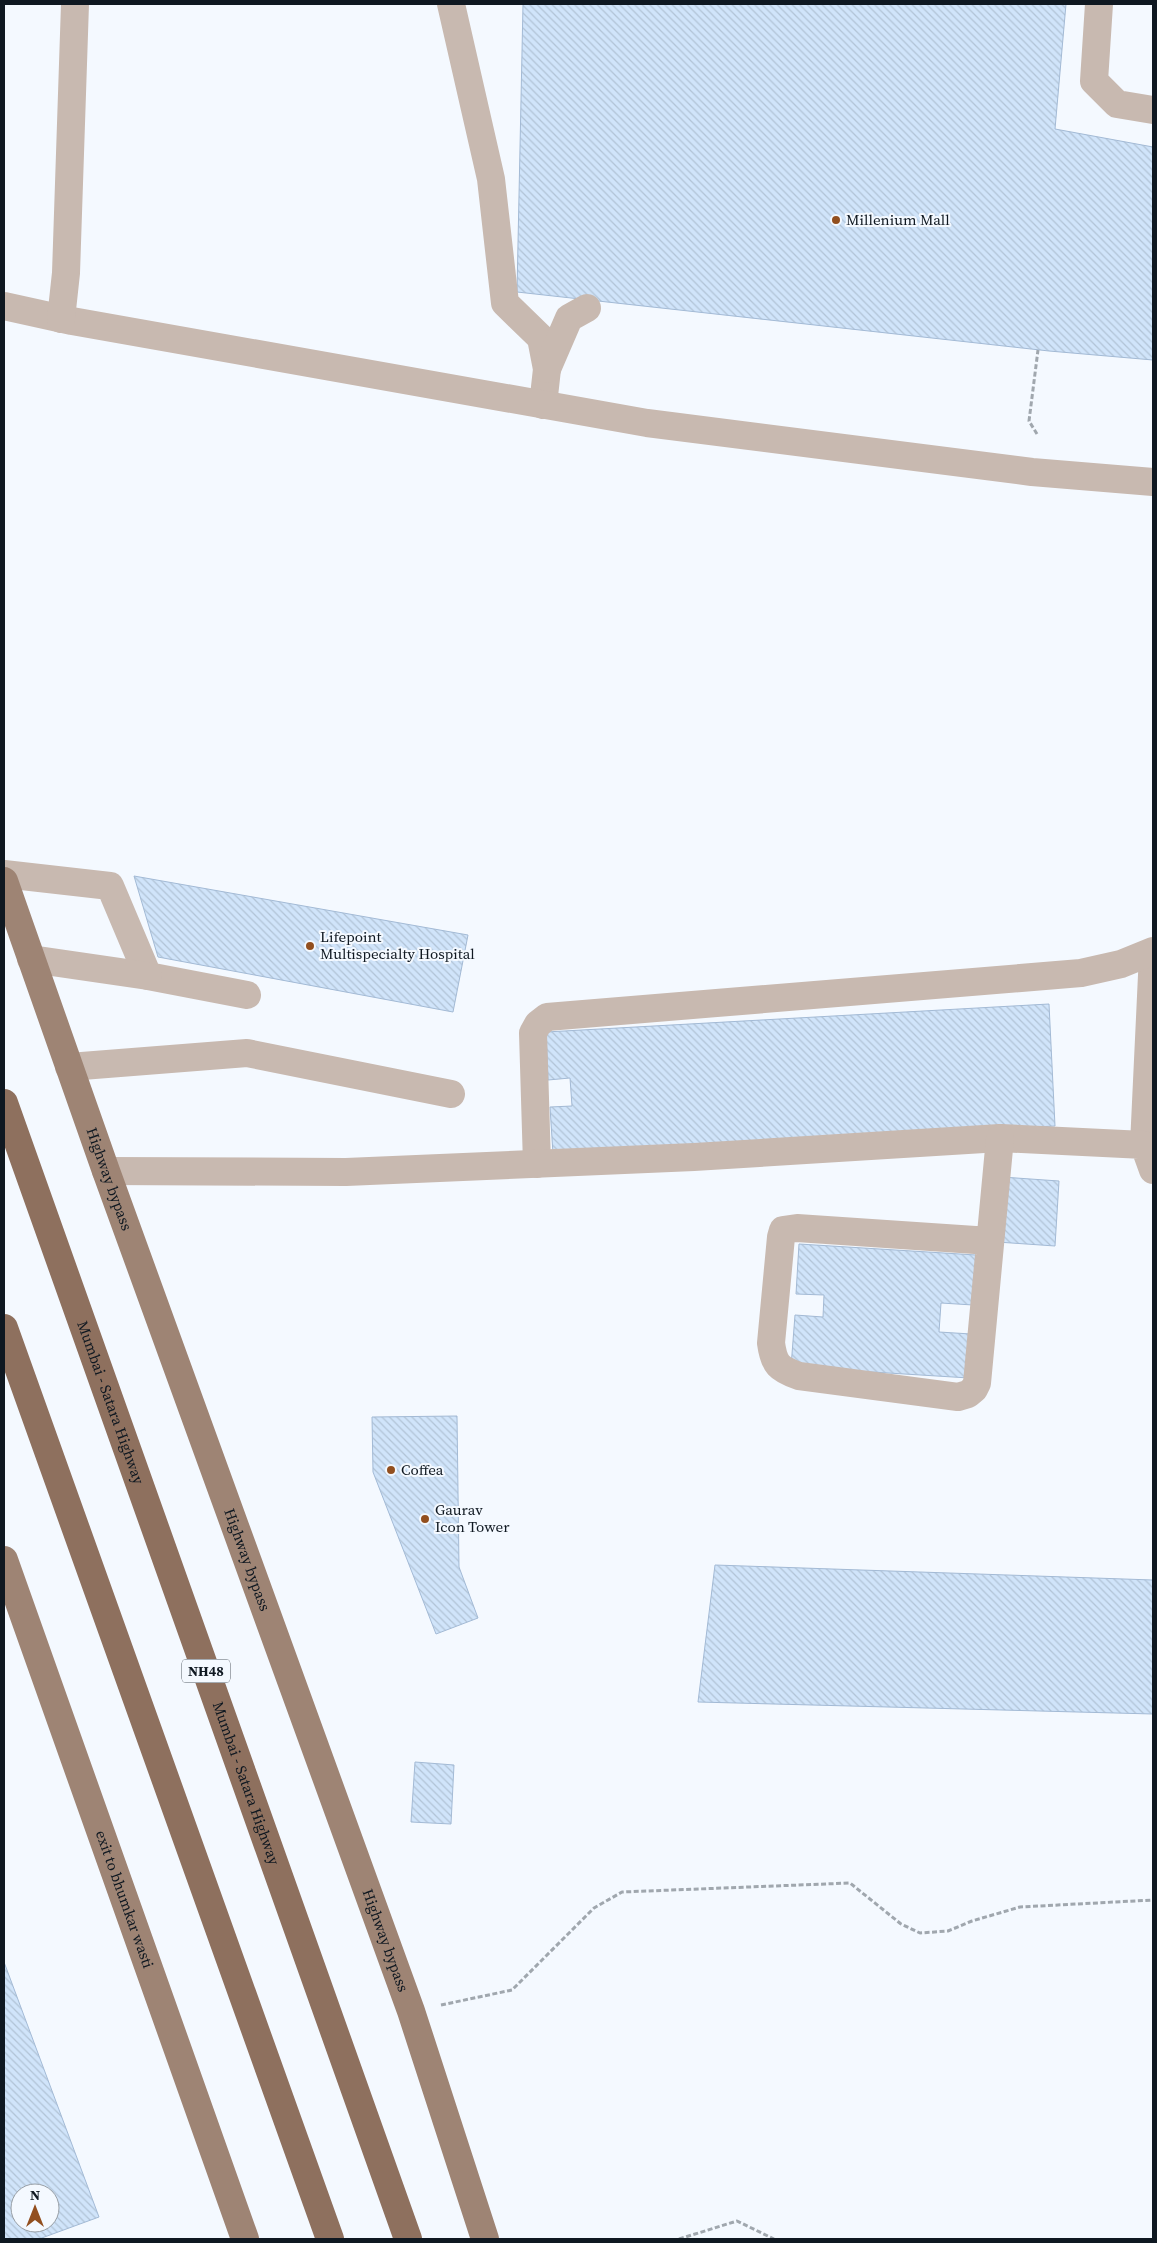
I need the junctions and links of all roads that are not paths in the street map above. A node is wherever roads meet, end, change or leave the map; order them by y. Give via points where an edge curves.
1 (75, 4) edge
2 (451, 4) edge
3 (1099, 4) edge
4 (1153, 110) edge
5 (4, 306) edge
6 (587, 308) dead end
7 (61, 319) junction
8 (547, 369) junction
9 (543, 405) junction
10 (1153, 482) edge
11 (4, 874) edge
12 (4, 881) edge
13 (1153, 951) edge
14 (1153, 954) edge
15 (31, 959) junction
16 (148, 976) junction
17 (247, 995) dead end
18 (70, 1067) junction
19 (451, 1094) dead end
20 (4, 1103) edge
21 (1000, 1138) junction
22 (1144, 1145) junction
23 (537, 1164) junction
24 (1153, 1170) edge
25 (106, 1171) junction
26 (990, 1241) junction
27 (4, 1328) edge
28 (4, 1560) edge
29 (245, 2239) edge
30 (330, 2239) edge
31 (408, 2239) edge
32 (486, 2239) edge

1 - 7 street via 66,273
2 - 8 street via 491,179 506,303 541,338
3 - 4 street via 1094,80 1117,104
5 - 7 street
6 - 8 street via 569,318
7 - 9 street
8 - 9 street
9 - 10 street via 647,423 1032,472
11 - 16 street via 110,886
12 - 15 main road, Highway bypass
13 - 23 street via 1121,964 1081,973 547,1017 533,1033
14 - 22 street
15 - 16 street
15 - 18 main road, Highway bypass
16 - 17 street
18 - 19 street via 247,1053
18 - 25 main road, Highway bypass
20 - 31 highway, Mumbai - Satara Highway / NH48
21 - 22 street
21 - 23 street
21 - 26 street
22 - 24 street
23 - 25 street via 346,1172
25 - 32 main road, Highway bypass via 411,2011
26 - 26 street via 797,1228 783,1230 771,1343 773,1357 782,1370 799,1376 958,1398 968,1394 977,1383
27 - 30 highway
28 - 29 main road, exit to bhumkar wasti

